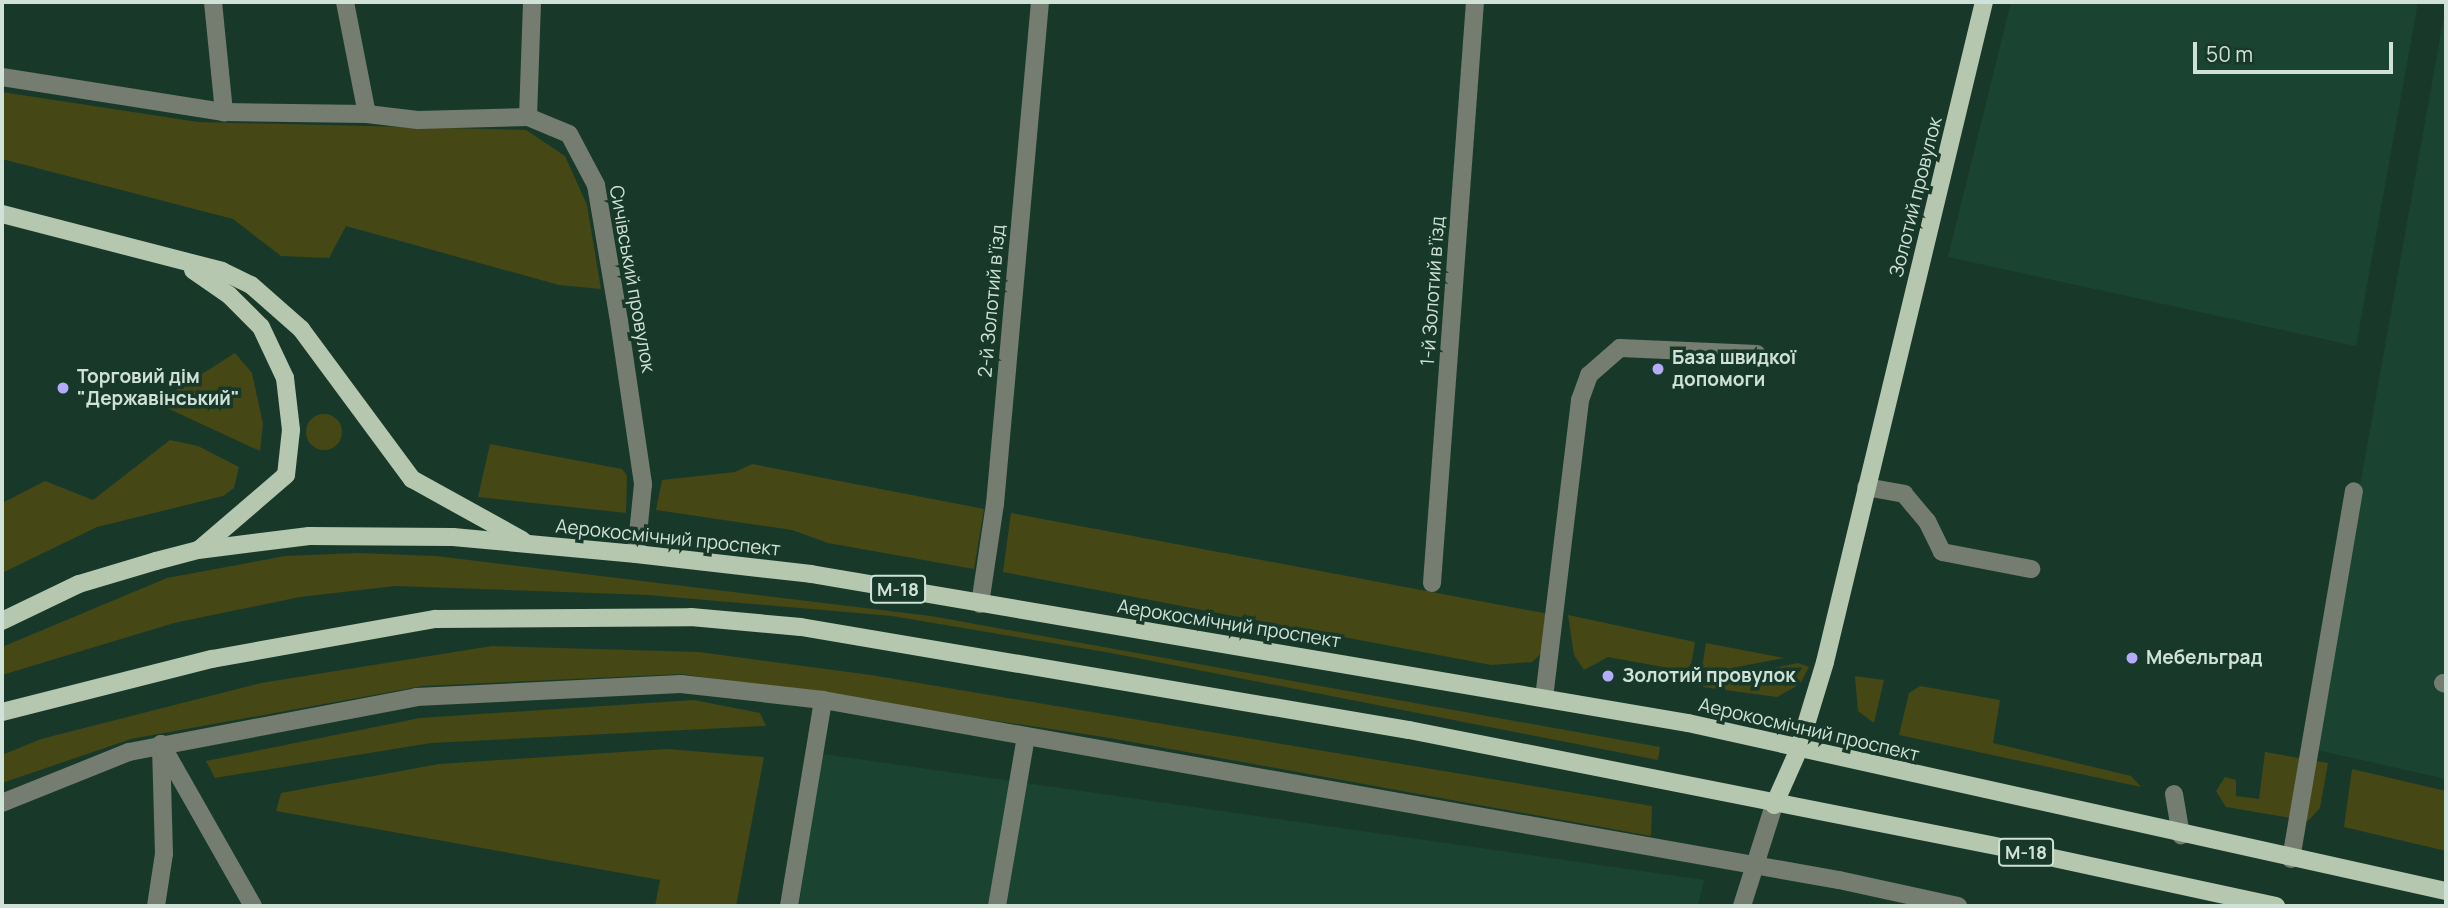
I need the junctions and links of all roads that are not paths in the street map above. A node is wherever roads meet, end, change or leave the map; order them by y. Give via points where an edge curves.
1 (213, 2) edge
2 (345, 2) edge
3 (532, 2) edge
4 (1040, 2) edge
5 (1475, 2) edge
6 (1984, 2) edge
7 (2, 77) edge
8 (224, 112) junction
9 (367, 114) junction
10 (528, 117) junction
11 (2, 214) edge
12 (178, 261) junction
13 (1757, 354) dead end
14 (1866, 487) junction
15 (2354, 491) dead end
16 (535, 546) junction
17 (198, 550) junction
18 (636, 554) junction
19 (2031, 569) dead end
20 (1432, 583) dead end
21 (980, 604) junction
22 (2, 621) edge
23 (1544, 698) junction
24 (823, 699) junction
25 (2, 712) edge
26 (1026, 736) junction
27 (161, 744) junction
28 (1798, 751) junction
29 (2174, 794) dead end
30 (2, 803) edge
31 (1774, 805) junction
32 (2181, 835) junction
33 (2291, 859) junction
34 (1753, 865) junction
35 (2446, 891) edge
36 (156, 906) edge
37 (253, 906) edge
38 (789, 906) edge
39 (996, 906) edge
40 (1742, 906) edge
41 (1958, 906) edge
42 (2276, 906) edge

1 - 8 street
2 - 9 street
3 - 10 street
4 - 21 street, 2-й Золотий в’їзд via 995,503
5 - 20 street, 1-й Золотий в’їзд
6 - 14 main road, Золотий провулок
7 - 8 street
8 - 9 street
9 - 10 street via 418,120
10 - 18 street, Сичівський провулок via 569,134 596,185 643,484
11 - 12 main road
12 - 16 main road via 239,277 269,298 301,329 412,479
12 - 17 main road via 213,281 261,327 282,369 290,403 286,475
13 - 23 street via 1620,348 1589,375 1580,400
14 - 19 street via 1904,494 1927,521 1942,552
14 - 28 main road, Золотий провулок via 1825,662
15 - 33 street
16 - 17 main road, Аерокосмічний проспект / М-18 via 382,535 309,536
16 - 18 main road, Аерокосмічний проспект / М-18
17 - 22 main road, Аерокосмічний проспект / М-18 via 79,584
18 - 21 main road, Аерокосмічний проспект / М-18 via 811,574
21 - 23 main road, Аерокосмічний проспект / М-18
23 - 28 main road, Аерокосмічний проспект / М-18 via 1688,723
24 - 26 street
24 - 27 street via 681,684 416,697
24 - 38 street
25 - 31 main road, М-18 via 212,659 435,619 691,617 800,627 1409,730
26 - 34 street
26 - 39 street
27 - 30 street via 129,752
27 - 36 street via 164,854
27 - 37 street
28 - 31 main road, Золотий провулок
28 - 32 main road, Аерокосмічний проспект / М-18
29 - 32 street
31 - 34 street
31 - 42 main road, М-18 via 2021,850
32 - 33 main road, Аерокосмічний проспект / М-18
33 - 35 main road, Аерокосмічний проспект / М-18
34 - 40 street
34 - 41 street

